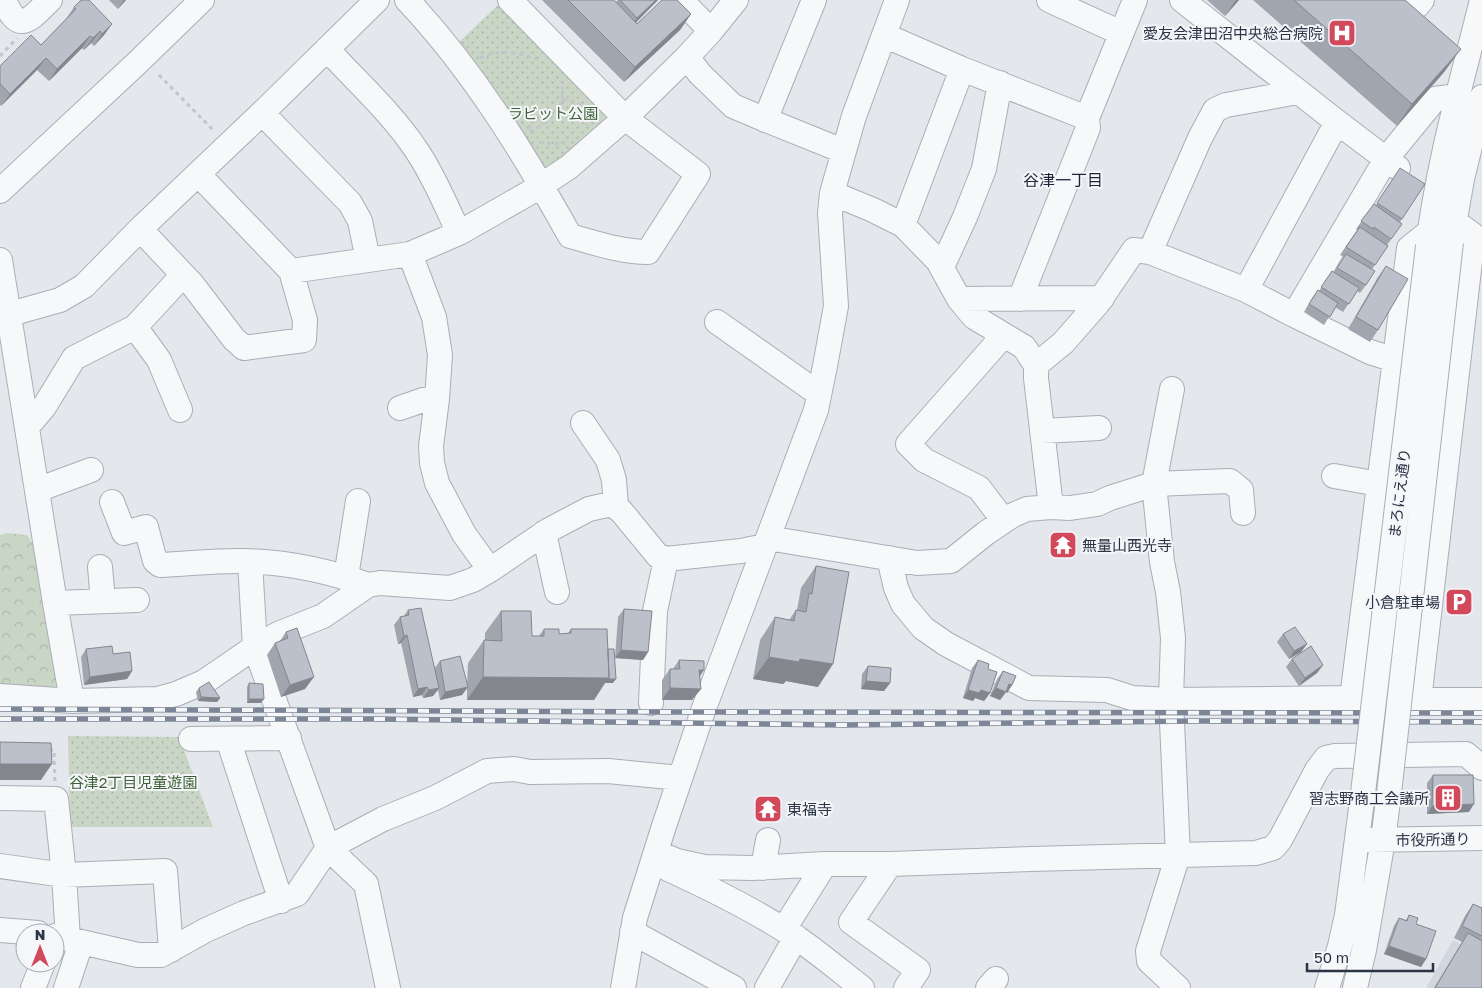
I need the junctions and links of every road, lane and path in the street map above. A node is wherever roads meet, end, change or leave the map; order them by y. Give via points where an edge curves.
1 (4, 0) edge
2 (50, 0) edge
3 (202, 0) edge
4 (377, 0) edge
5 (407, 0) edge
6 (510, 0) edge
7 (681, 0) edge
8 (736, 0) edge
9 (814, 0) edge
10 (897, 0) edge
11 (1049, 0) edge
12 (1135, 0) edge
13 (1182, 0) edge
14 (1411, 0) edge
15 (1422, 0) edge
16 (1479, 4) edge
17 (711, 31) junction
18 (1121, 33) junction
19 (884, 35) junction
20 (327, 50) junction
21 (687, 57) junction
22 (541, 61) dead end
23 (463, 66) junction
24 (962, 69) junction
25 (558, 74) dead end
26 (159, 75) dead end
27 (1000, 83) junction
28 (1298, 92) junction
29 (1457, 96) junction
30 (1482, 97) edge
31 (562, 100) junction
32 (532, 112) dead end
33 (262, 113) junction
34 (625, 118) junction
35 (1087, 118) junction
36 (765, 120) junction
37 (1337, 122) junction
38 (530, 124) dead end
39 (584, 130) dead end
40 (572, 140) dead end
41 (228, 145) junction
42 (843, 151) junction
43 (1386, 159) junction
44 (198, 174) junction
45 (542, 185) junction
46 (0, 191) edge
47 (832, 193) junction
48 (1436, 195) junction
49 (903, 224) junction
50 (140, 229) junction
51 (459, 233) junction
52 (1453, 237) edge
53 (1150, 252) junction
54 (410, 254) junction
55 (0, 260) edge
56 (368, 260) junction
57 (942, 267) junction
58 (291, 271) junction
59 (183, 275) junction
60 (1246, 290) junction
61 (1020, 298) junction
62 (1102, 298) junction
63 (959, 299) junction
64 (10, 314) junction
65 (1294, 315) junction
66 (717, 322) dead end
67 (135, 327) junction
68 (1004, 335) junction
69 (1395, 360) junction
70 (1036, 365) junction
71 (1172, 389) dead end
72 (819, 394) junction
73 (437, 399) junction
74 (400, 408) dead end
75 (180, 410) dead end
76 (583, 423) dead end
77 (27, 427) junction
78 (1099, 428) dead end
79 (1042, 431) junction
80 (91, 470) dead end
81 (1334, 476) dead end
82 (1154, 484) junction
83 (1379, 484) junction
84 (37, 490) junction
85 (112, 502) dead end
86 (358, 502) dead end
87 (616, 507) junction
88 (1051, 507) junction
89 (1243, 513) dead end
90 (1004, 521) junction
91 (544, 533) junction
92 (766, 542) junction
93 (889, 558) junction
94 (666, 559) junction
95 (250, 562) junction
96 (100, 567) dead end
97 (490, 570) junction
98 (346, 577) junction
99 (368, 585) junction
100 (557, 592) dead end
101 (103, 600) junction
102 (137, 600) dead end
103 (55, 603) junction
104 (255, 647) junction
105 (0, 696) edge
106 (1352, 698) junction
107 (1171, 700) junction
108 (1419, 700) junction
109 (1482, 700) edge
110 (72, 701) junction
111 (651, 703) dead end
112 (289, 738) junction
113 (190, 739) dead end
114 (228, 739) junction
115 (45, 750) edge
116 (1482, 768) edge
117 (680, 778) junction
118 (0, 798) edge
119 (56, 799) junction
120 (1482, 838) edge
121 (768, 840) dead end
122 (1358, 840) junction
123 (1383, 840) junction
124 (328, 848) junction
125 (1178, 855) junction
126 (654, 858) junction
127 (825, 864) junction
128 (890, 864) junction
129 (0, 866) edge
130 (762, 868) junction
131 (64, 875) junction
132 (281, 900) junction
133 (0, 930) edge
134 (15, 931) edge
135 (632, 932) junction
136 (790, 933) junction
137 (68, 939) edge
138 (171, 950) junction
139 (39, 973) edge
140 (33, 988) edge
141 (66, 988) edge
142 (388, 988) edge
143 (623, 988) edge
144 (734, 988) edge
145 (767, 988) edge
146 (862, 988) edge
147 (906, 988) edge
148 (1178, 988) edge
149 (1327, 988) edge
150 (1355, 988) edge

1 - 2 street via 15,20 22,22 30,20
3 - 46 street
4 - 20 street
5 - 23 street
6 - 34 street
7 - 17 street
8 - 17 street
9 - 36 street
10 - 19 street
11 - 18 street
12 - 18 street
13 - 28 street
14 - 15 street via 1417,6
16 - 29 street, まろにえ通り
17 - 21 street
18 - 35 street
19 - 24 street
19 - 42 street
20 - 33 street
20 - 51 street via 417,151
21 - 34 street
21 - 36 street via 733,106
22 - 23 path via 502,52
23 - 45 street via 496,110
24 - 27 street
24 - 49 street
25 - 31 path via 562,82
26 - 41 path
27 - 35 street
27 - 57 street via 984,169
28 - 37 street
28 - 53 street via 1226,105 1215,110
29 - 43 street via 1435,99
29 - 48 street, まろにえ通り
30 - 52 street, まろにえ通り via 1462,179
31 - 39 path via 576,103 587,112
31 - 40 path via 548,120 529,133 532,139 546,144
32 - 38 path
33 - 41 street
33 - 56 street via 350,203 360,221
34 - 45 street via 569,167
34 - 45 street via 698,174 648,252 633,252 570,236
35 - 61 street via 1088,128
36 - 42 street
37 - 43 street
37 - 60 street
41 - 44 street
42 - 47 street
43 - 48 street
43 - 65 street
44 - 50 street
44 - 58 street
45 - 51 street
47 - 49 street
47 - 72 street via 830,213 836,306
48 - 52 street, まろにえ通り
49 - 57 street
50 - 59 street
50 - 64 street via 84,286 60,300
51 - 54 street
52 - 69 street via 1409,248
52 - 108 street
52 - 122 street, まろにえ通り, bridge
52 - 123 street, まろにえ通り, bridge
53 - 60 street
53 - 62 street via 1134,250
54 - 56 street
54 - 73 street via 437,332 440,354
55 - 64 street
56 - 58 street
57 - 63 street
58 - 59 street via 305,320 304,340 244,348
59 - 67 street
60 - 65 street
61 - 62 street
61 - 63 street
62 - 70 street via 1063,343
63 - 68 street via 974,317
64 - 77 street
65 - 69 street via 1370,352
66 - 72 street
67 - 75 street via 159,360
67 - 77 street via 74,358 44,408
68 - 70 street via 1024,347
68 - 90 street via 908,444 924,460 979,488
69 - 83 street
70 - 79 street
71 - 82 street
72 - 92 street via 816,410
73 - 74 street
73 - 97 street via 431,446 437,483 464,534
76 - 87 street via 608,460 614,480
77 - 84 street
78 - 79 street
79 - 88 street
80 - 84 street
81 - 83 street
82 - 88 street via 1097,504
82 - 89 street via 1230,482 1241,490
82 - 107 street via 1173,638
83 - 106 street
84 - 103 street
85 - 95 street via 124,533 146,527 155,561 160,565
86 - 98 street
87 - 91 street via 611,504 589,509
87 - 94 street via 658,556
88 - 90 street via 1027,509
90 - 93 street via 951,561 917,563
91 - 97 street
91 - 100 street
92 - 93 street
92 - 94 street via 741,551
92 - 117 street
93 - 107 street via 896,588 923,628 946,644 1029,688 1107,690 1132,698
94 - 111 street via 655,611
95 - 98 street via 279,563
95 - 104 street
96 - 101 street
97 - 99 street via 450,588
98 - 99 street
99 - 104 street via 323,616
101 - 102 street
101 - 103 street
103 - 110 street
104 - 110 street via 204,682 176,694 157,699
104 - 112 street
105 - 110 street
106 - 107 street
106 - 108 street
107 - 125 street
108 - 109 street
112 - 114 street
112 - 124 street
113 - 114 street
114 - 132 street
115 - 119 path via 54,750
116 - 125 street via 1466,754 1326,758 1310,780 1273,848 1256,853
117 - 124 street via 608,771 487,770
117 - 126 street
118 - 119 street
119 - 131 street
120 - 123 street, 市役所通り
121 - 130 street
122 - 123 street, 市役所通り
122 - 149 street, まろにえ通り via 1347,915
123 - 150 street, まろにえ通り
124 - 132 street via 297,894
124 - 142 street via 366,884
125 - 128 street
125 - 148 street via 1148,952 1149,961
126 - 130 street via 704,867
126 - 135 street
126 - 136 street
127 - 128 street
127 - 130 street
127 - 136 street
128 - 147 street via 851,922 918,970
129 - 131 street
131 - 137 street
131 - 138 street via 165,871
132 - 138 street via 206,930
133 - 134 street
135 - 143 street
135 - 144 street
136 - 145 street
136 - 146 street
137 - 138 street via 138,955 161,955
137 - 141 street
139 - 140 street

